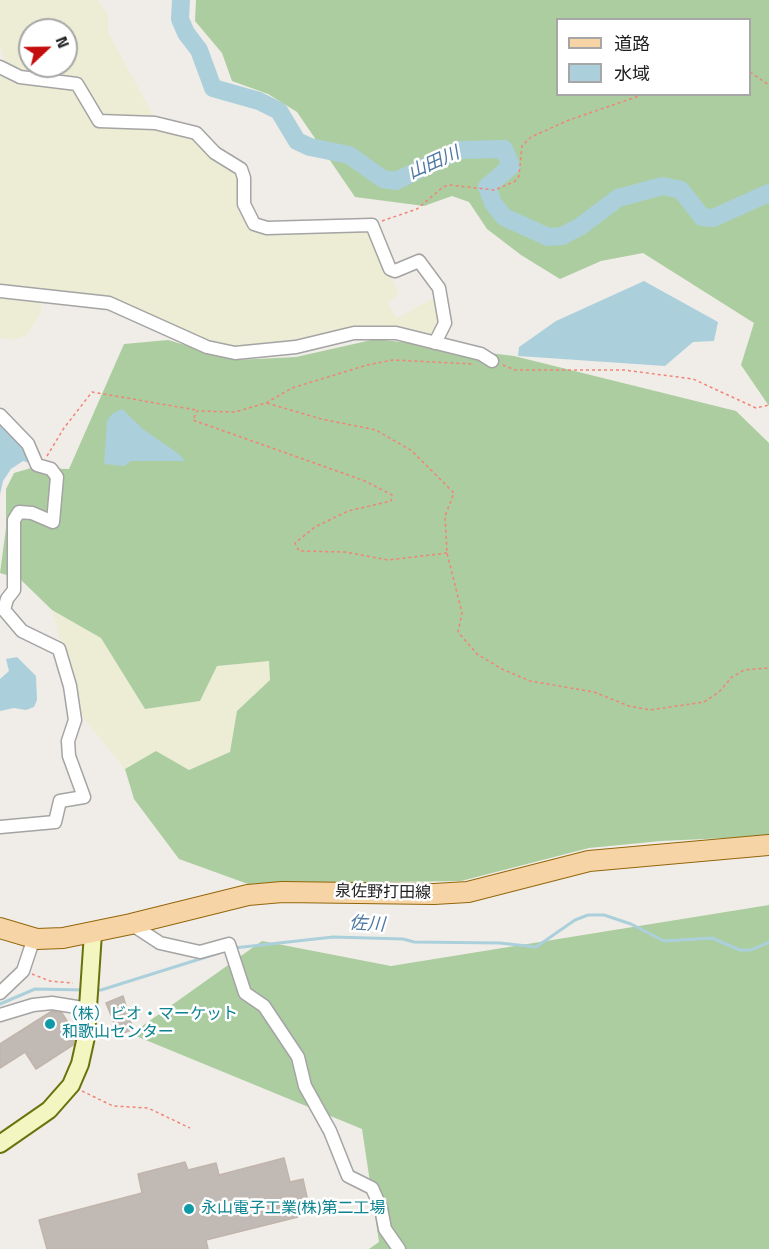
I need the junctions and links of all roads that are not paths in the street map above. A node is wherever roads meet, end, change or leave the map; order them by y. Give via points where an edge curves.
1 (0, 67) edge
2 (0, 291) edge
3 (435, 344) junction
4 (492, 361) road end
5 (0, 415) edge
6 (0, 827) edge
7 (769, 845) edge
8 (131, 924) junction
9 (0, 928) edge
10 (93, 933) junction
11 (34, 938) junction
12 (0, 993) edge
13 (89, 1005) junction
14 (0, 1015) edge
15 (0, 1143) edge
16 (399, 1249) edge

1 - 3 street via 20,77 77,84 99,121 155,123 196,134 215,153 241,169 244,204 254,224 267,228 372,225 390,269 395,271 419,261 439,288 445,323
2 - 3 street via 109,303 207,347 235,353 296,347 354,333 396,333
3 - 4 street via 481,354
5 - 6 street via 28,444 37,465 51,469 57,477 53,522 19,512 14,520 14,590 4,610 22,631 59,649 75,720 68,741 69,756 84,797 60,801 55,822
7 - 8 main road, 泉佐野打田線 via 589,861 468,892 248,895
8 - 10 main road, 泉佐野打田線
8 - 16 street via 160,943 200,952 231,950 245,993 264,1006 298,1057 305,1086 330,1131 348,1176 372,1188 386,1229
9 - 11 main road, 泉佐野打田線
10 - 11 main road, 泉佐野打田線
10 - 13 street
11 - 12 street via 23,971
13 - 14 street via 33,1005
13 - 15 street via 80,1064 70,1085 49,1110

